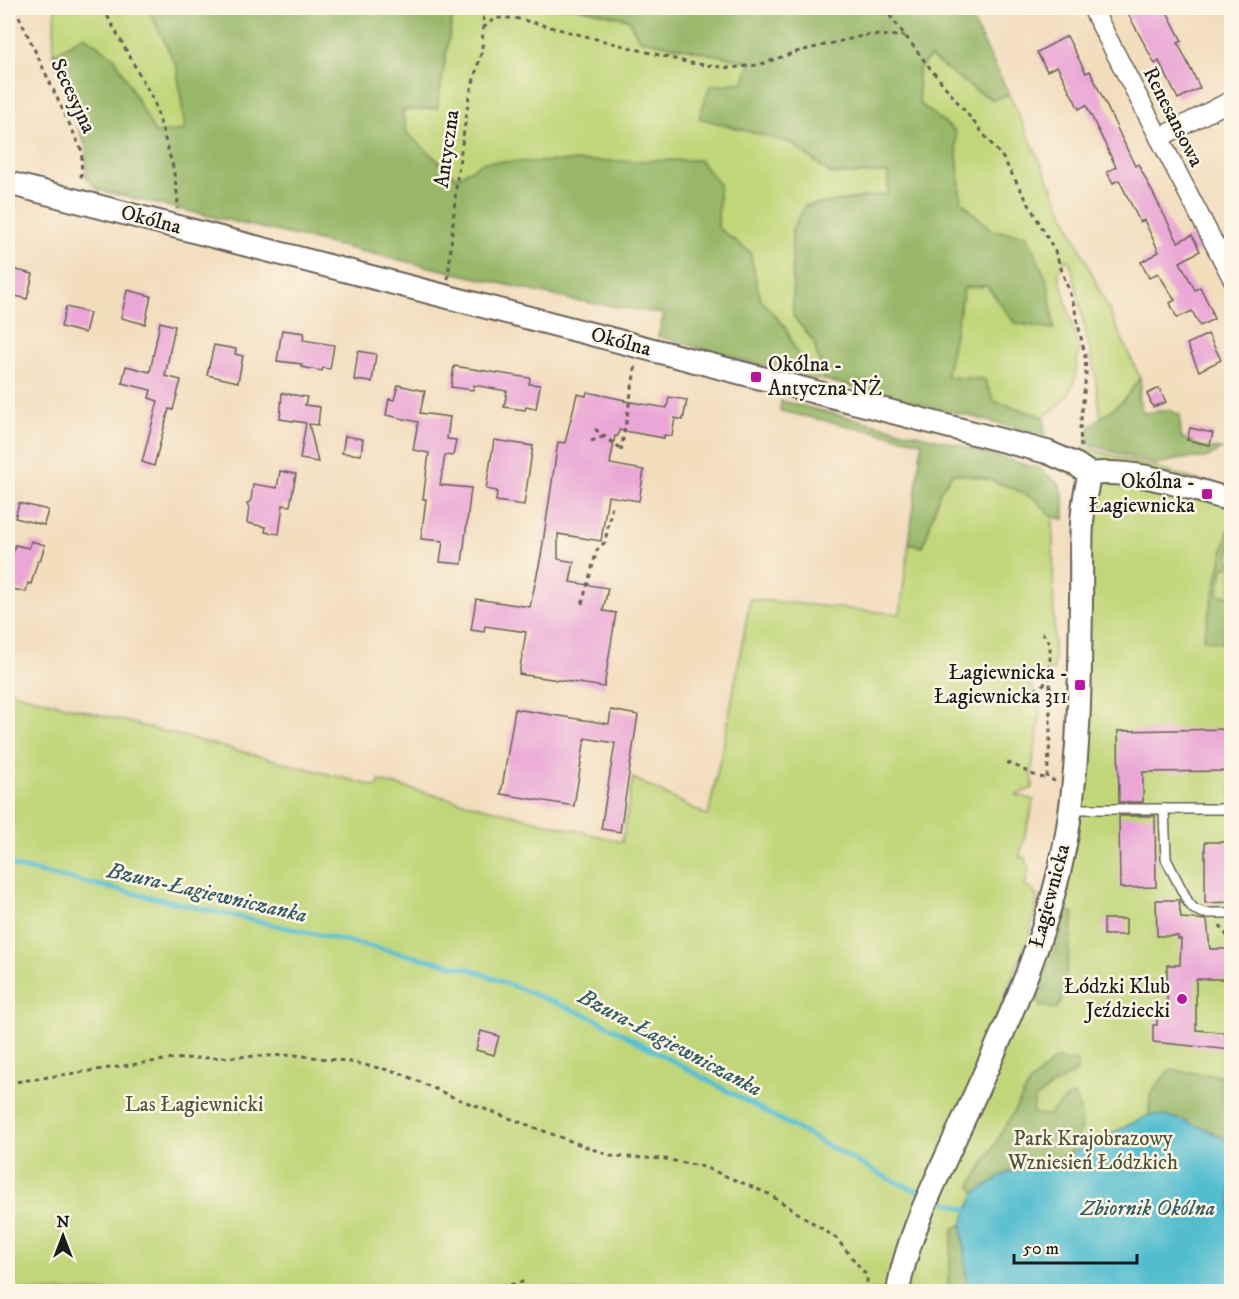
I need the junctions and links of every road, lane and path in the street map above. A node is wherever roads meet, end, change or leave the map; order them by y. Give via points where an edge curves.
1 (15, 8) edge
2 (104, 8) edge
3 (484, 8) edge
4 (884, 8) edge
5 (1092, 8) edge
6 (483, 28) junction
7 (905, 36) junction
8 (1232, 100) edge
9 (1159, 138) junction
10 (8, 183) edge
11 (81, 202) junction
12 (175, 226) junction
13 (1232, 278) edge
14 (446, 296) junction
15 (636, 360) dead end
16 (595, 429) dead end
17 (606, 436) junction
18 (591, 441) dead end
19 (1090, 474) junction
20 (1232, 500) edge
21 (612, 506) dead end
22 (582, 604) dead end
23 (1042, 632) dead end
24 (1050, 677) junction
25 (1020, 701) dead end
26 (1006, 763) dead end
27 (1047, 778) junction
28 (1058, 781) dead end
29 (1071, 809) junction
30 (1164, 809) junction
31 (1232, 809) edge
32 (1214, 913) junction
33 (1232, 913) edge
34 (1231, 942) edge
35 (8, 1083) edge
36 (527, 1281) dead end
37 (475, 1292) edge
38 (867, 1292) edge
39 (898, 1292) edge

1 - 11 path, Secesyjna via 82,151
2 - 12 path via 158,112 178,199
3 - 6 path, Antyczna
4 - 7 path
5 - 9 street, Renesansowa
6 - 7 path via 495,18 515,18 690,63 729,68 758,65 866,35
6 - 14 path, Antyczna via 482,50 469,97
7 - 19 path via 1003,158 1054,251 1074,306 1085,355 1080,440
8 - 9 street
9 - 13 street, Renesansowa
10 - 11 street, Okólna
11 - 12 street, Okólna
12 - 14 street, Okólna
14 - 19 street, Okólna via 1047,452
15 - 17 path via 621,450
16 - 17 path
17 - 18 path
19 - 20 street via 1125,473
19 - 29 street, Łagiewnicka via 1083,517 1078,741
21 - 22 path via 605,542 597,550
23 - 24 path via 1050,644
24 - 25 path
24 - 27 path
26 - 27 path
27 - 28 path
29 - 30 lane
29 - 39 street, Łagiewnicka via 1057,879 1037,948 923,1209
30 - 31 lane
30 - 32 lane via 1166,859 1194,909
32 - 33 lane
32 - 34 path
35 - 38 path via 171,1059 295,1055 398,1072 455,1098 611,1156 664,1159 704,1167 769,1194 836,1238 867,1276
36 - 37 path

